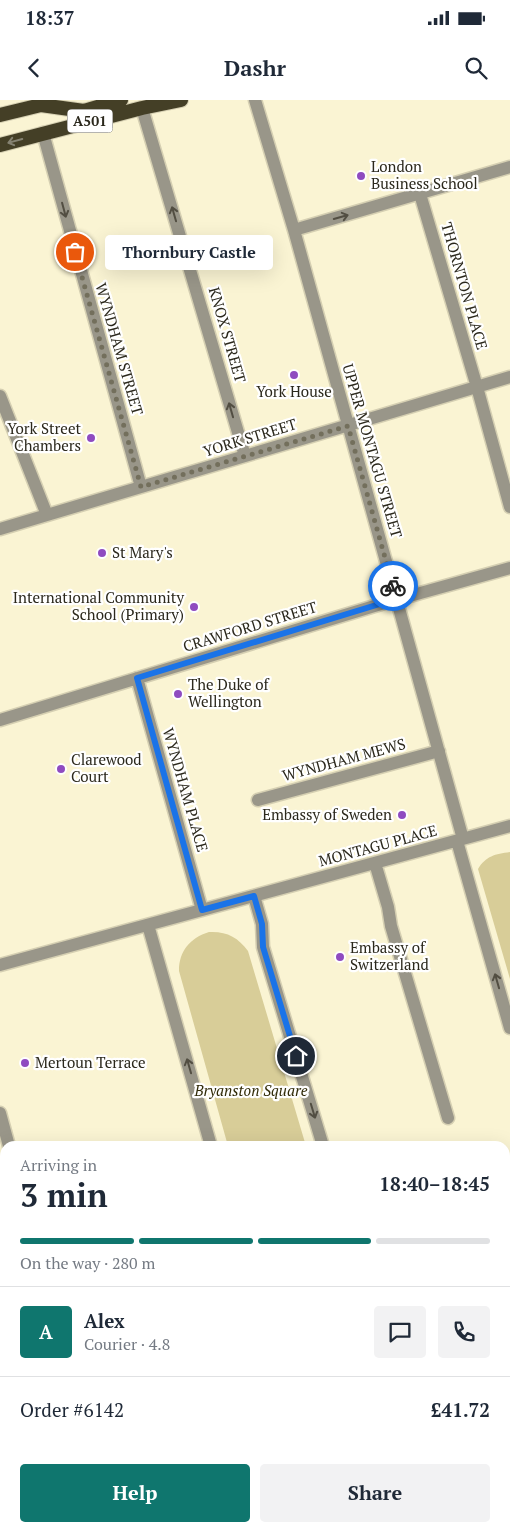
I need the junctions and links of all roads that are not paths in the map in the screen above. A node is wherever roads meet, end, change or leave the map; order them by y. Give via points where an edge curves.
1 (121, 100) edge
2 (181, 100) edge
3 (255, 100) edge
4 (46, 102) edge
5 (142, 108) junction
6 (0, 115) edge
7 (43, 133) junction
8 (0, 145) edge
9 (510, 167) edge
10 (420, 194) junction
11 (294, 230) junction
12 (510, 377) edge
13 (477, 387) junction
14 (0, 396) edge
15 (348, 426) junction
16 (245, 456) junction
17 (141, 487) junction
18 (510, 507) edge
19 (46, 515) junction
20 (0, 529) edge
21 (510, 568) edge
22 (396, 599) junction
23 (137, 678) junction
24 (0, 720) edge
25 (439, 751) junction
26 (258, 800) dead end
27 (510, 826) edge
28 (460, 840) junction
29 (375, 863) junction
30 (254, 896) junction
31 (202, 910) junction
32 (148, 925) junction
33 (0, 965) edge
34 (510, 1028) edge
35 (0, 1113) edge
36 (448, 1118) dead end
37 (2, 1131) edge
38 (211, 1141) edge
39 (321, 1141) edge

1 - 4 highway via 84,110
2 - 5 highway, A501
3 - 11 street, UPPER MONTAGU STREET
4 - 6 highway
5 - 7 highway, A501
16 -> 5 street, KNOX STREET
7 -> 8 highway, A501
7 -> 17 street, WYNDHAM STREET
9 - 10 street
11 -> 10 street
10 - 13 street, THORNTON PLACE
11 - 15 street, UPPER MONTAGU STREET
12 - 13 street, YORK STREET
13 - 15 street, YORK STREET
13 - 18 street, THORNTON PLACE
14 - 19 street
15 - 16 street, YORK STREET
15 - 22 street, UPPER MONTAGU STREET
16 - 17 street, YORK STREET
17 - 19 street, YORK STREET
19 - 20 street, YORK STREET
21 - 22 street, CRAWFORD STREET
22 - 23 street, CRAWFORD STREET
22 - 25 street, UPPER MONTAGU STREET
23 - 24 street, CRAWFORD STREET
23 - 31 street, WYNDHAM PLACE
25 - 26 street, WYNDHAM MEWS
25 - 28 street, UPPER MONTAGU STREET
27 - 28 street, MONTAGU PLACE
28 - 29 street, MONTAGU PLACE
34 -> 28 street, UPPER MONTAGU STREET
29 - 30 street, MONTAGU PLACE
29 - 36 street
30 - 31 street
30 -> 39 street via 262,924 263,947
31 - 32 street
32 - 33 street
38 -> 32 street
35 - 37 street

